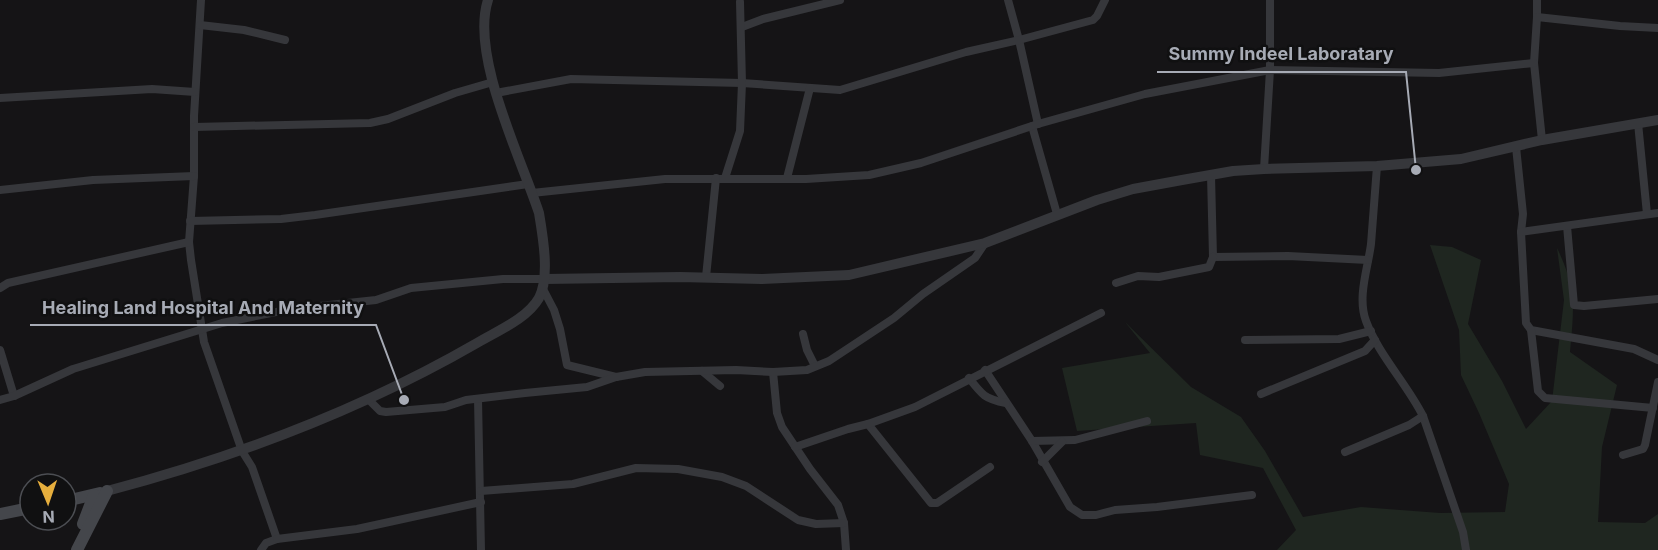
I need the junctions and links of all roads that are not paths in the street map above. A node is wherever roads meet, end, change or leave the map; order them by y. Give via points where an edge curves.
1 (201, 0) edge
2 (840, 0) edge
3 (1008, 0) edge
4 (1105, 0) edge
5 (1270, 0) edge
6 (1537, 0) edge
7 (488, 2) edge
8 (740, 2) dead end
9 (1537, 16) junction
10 (200, 25) junction
11 (742, 27) junction
12 (1658, 28) edge
13 (285, 40) dead end
14 (1019, 40) junction
15 (1534, 63) junction
16 (1270, 70) junction
17 (742, 83) junction
18 (495, 88) junction
19 (810, 88) junction
20 (195, 92) junction
21 (0, 98) edge
22 (1658, 120) edge
23 (1638, 123) junction
24 (1035, 125) junction
25 (195, 127) junction
26 (1542, 140) junction
27 (1516, 147) junction
28 (1377, 166) junction
29 (1264, 169) junction
30 (1211, 175) junction
31 (194, 176) junction
32 (720, 178) junction
33 (787, 178) junction
34 (530, 189) junction
35 (0, 190) edge
36 (1658, 213) edge
37 (1057, 214) junction
38 (1647, 214) junction
39 (190, 221) junction
40 (1567, 226) junction
41 (1521, 232) junction
42 (189, 242) junction
43 (985, 243) junction
44 (1213, 257) junction
45 (1368, 260) junction
46 (706, 277) junction
47 (1116, 283) dead end
48 (544, 284) junction
49 (0, 288) edge
50 (1658, 299) edge
51 (1101, 313) dead end
52 (1531, 330) junction
53 (201, 331) junction
54 (1371, 331) junction
55 (804, 334) dead end
56 (1245, 340) dead end
57 (1376, 340) junction
58 (0, 350) edge
59 (1658, 360) edge
60 (815, 366) junction
61 (985, 370) junction
62 (702, 371) junction
63 (773, 372) junction
64 (616, 377) junction
65 (969, 378) junction
66 (1658, 382) edge
67 (720, 386) dead end
68 (1261, 394) dead end
69 (15, 396) junction
70 (478, 399) junction
71 (0, 400) edge
72 (369, 400) junction
73 (1006, 402) junction
74 (1653, 408) junction
75 (1423, 416) junction
76 (1655, 418) edge
77 (1147, 421) dead end
78 (868, 424) junction
79 (1032, 441) junction
80 (1062, 442) junction
81 (795, 447) junction
82 (243, 451) junction
83 (1345, 452) dead end
84 (1623, 455) dead end
85 (1042, 462) junction
86 (990, 467) dead end
87 (107, 491) junction
88 (481, 491) junction
89 (94, 495) junction
90 (1252, 495) dead end
91 (78, 498) edge
92 (78, 502) edge
93 (481, 502) junction
94 (18, 510) edge
95 (0, 514) edge
96 (88, 514) junction
97 (844, 523) junction
98 (277, 539) junction
99 (70, 550) edge
100 (77, 550) edge
101 (261, 550) edge
102 (481, 550) edge
103 (846, 550) edge
104 (1466, 550) edge

1 - 10 street
2 - 11 street
3 - 14 street
4 - 14 street via 1093,20
5 - 16 street
6 - 9 street
7 - 18 street via 484,40
8 - 11 street
9 - 12 street
9 - 15 street
10 - 13 street
10 - 20 street
11 - 17 street
14 - 19 street via 840,90
14 - 24 street
15 - 16 street via 1439,73
15 - 26 street
16 - 24 street via 1146,94
16 - 29 street
17 - 18 street via 571,80
17 - 19 street
17 - 32 street via 740,131
18 - 25 street via 455,93 370,123
18 - 34 street
19 - 33 street
20 - 21 street via 152,89
20 - 25 street
22 - 23 street
23 - 26 street
23 - 38 street
24 - 33 street via 899,169
24 - 37 street
25 - 31 street
26 - 27 street
27 - 28 street via 1461,159
27 - 41 street via 1523,214
28 - 29 street
28 - 45 street
29 - 30 street
30 - 37 street via 1133,189
30 - 44 street
31 - 35 street via 93,180
31 - 39 street
32 - 33 street
32 - 34 street
32 - 46 street
34 - 39 street via 281,219
34 - 48 street via 541,227
36 - 38 street
37 - 43 street
38 - 40 street
39 - 42 street
40 - 41 street
40 - 50 street via 1574,305
41 - 52 street via 1526,323
42 - 49 street
42 - 53 street
43 - 46 street via 849,274 762,279
43 - 60 street via 975,258 894,318
44 - 45 street
44 - 47 street via 1209,267 1200,270 1159,277 1138,276
45 - 54 street via 1363,306
46 - 48 street
48 - 53 street via 503,279 411,288 376,300 291,309
48 - 64 street via 560,328 567,365
48 - 72 street via 538,300 514,321
51 - 61 street
52 - 59 street via 1634,349
52 - 74 street via 1541,396
53 - 69 street via 73,369
53 - 82 street
54 - 56 street via 1339,339
54 - 57 street
55 - 60 street
57 - 68 street via 1365,351
57 - 75 street
58 - 69 street
60 - 63 street
61 - 65 street
61 - 73 street
62 - 63 street
62 - 64 street via 654,371
62 - 67 street
63 - 81 street via 777,413
64 - 70 street via 587,387
65 - 73 street via 989,400
65 - 78 street via 915,407
66 - 74 street
69 - 71 street
70 - 72 street via 445,407 386,412
70 - 88 street
72 - 82 street
73 - 79 street
74 - 76 street
75 - 83 street
75 - 104 street
76 - 84 street via 1643,449
77 - 80 street
78 - 81 street
78 - 86 street via 931,503 937,503
79 - 80 street
79 - 85 street
80 - 85 street
81 - 97 street via 838,505
82 - 87 street
82 - 98 street
85 - 90 street via 1070,507 1082,515
87 - 89 main road
87 - 100 main road
88 - 93 street
88 - 97 street via 573,484 636,468 678,469 746,486 807,523
89 - 91 main road
89 - 96 main road
92 - 96 main road
93 - 98 street via 357,529
93 - 102 street
94 - 95 main road
96 - 99 main road
97 - 103 street
98 - 101 street

